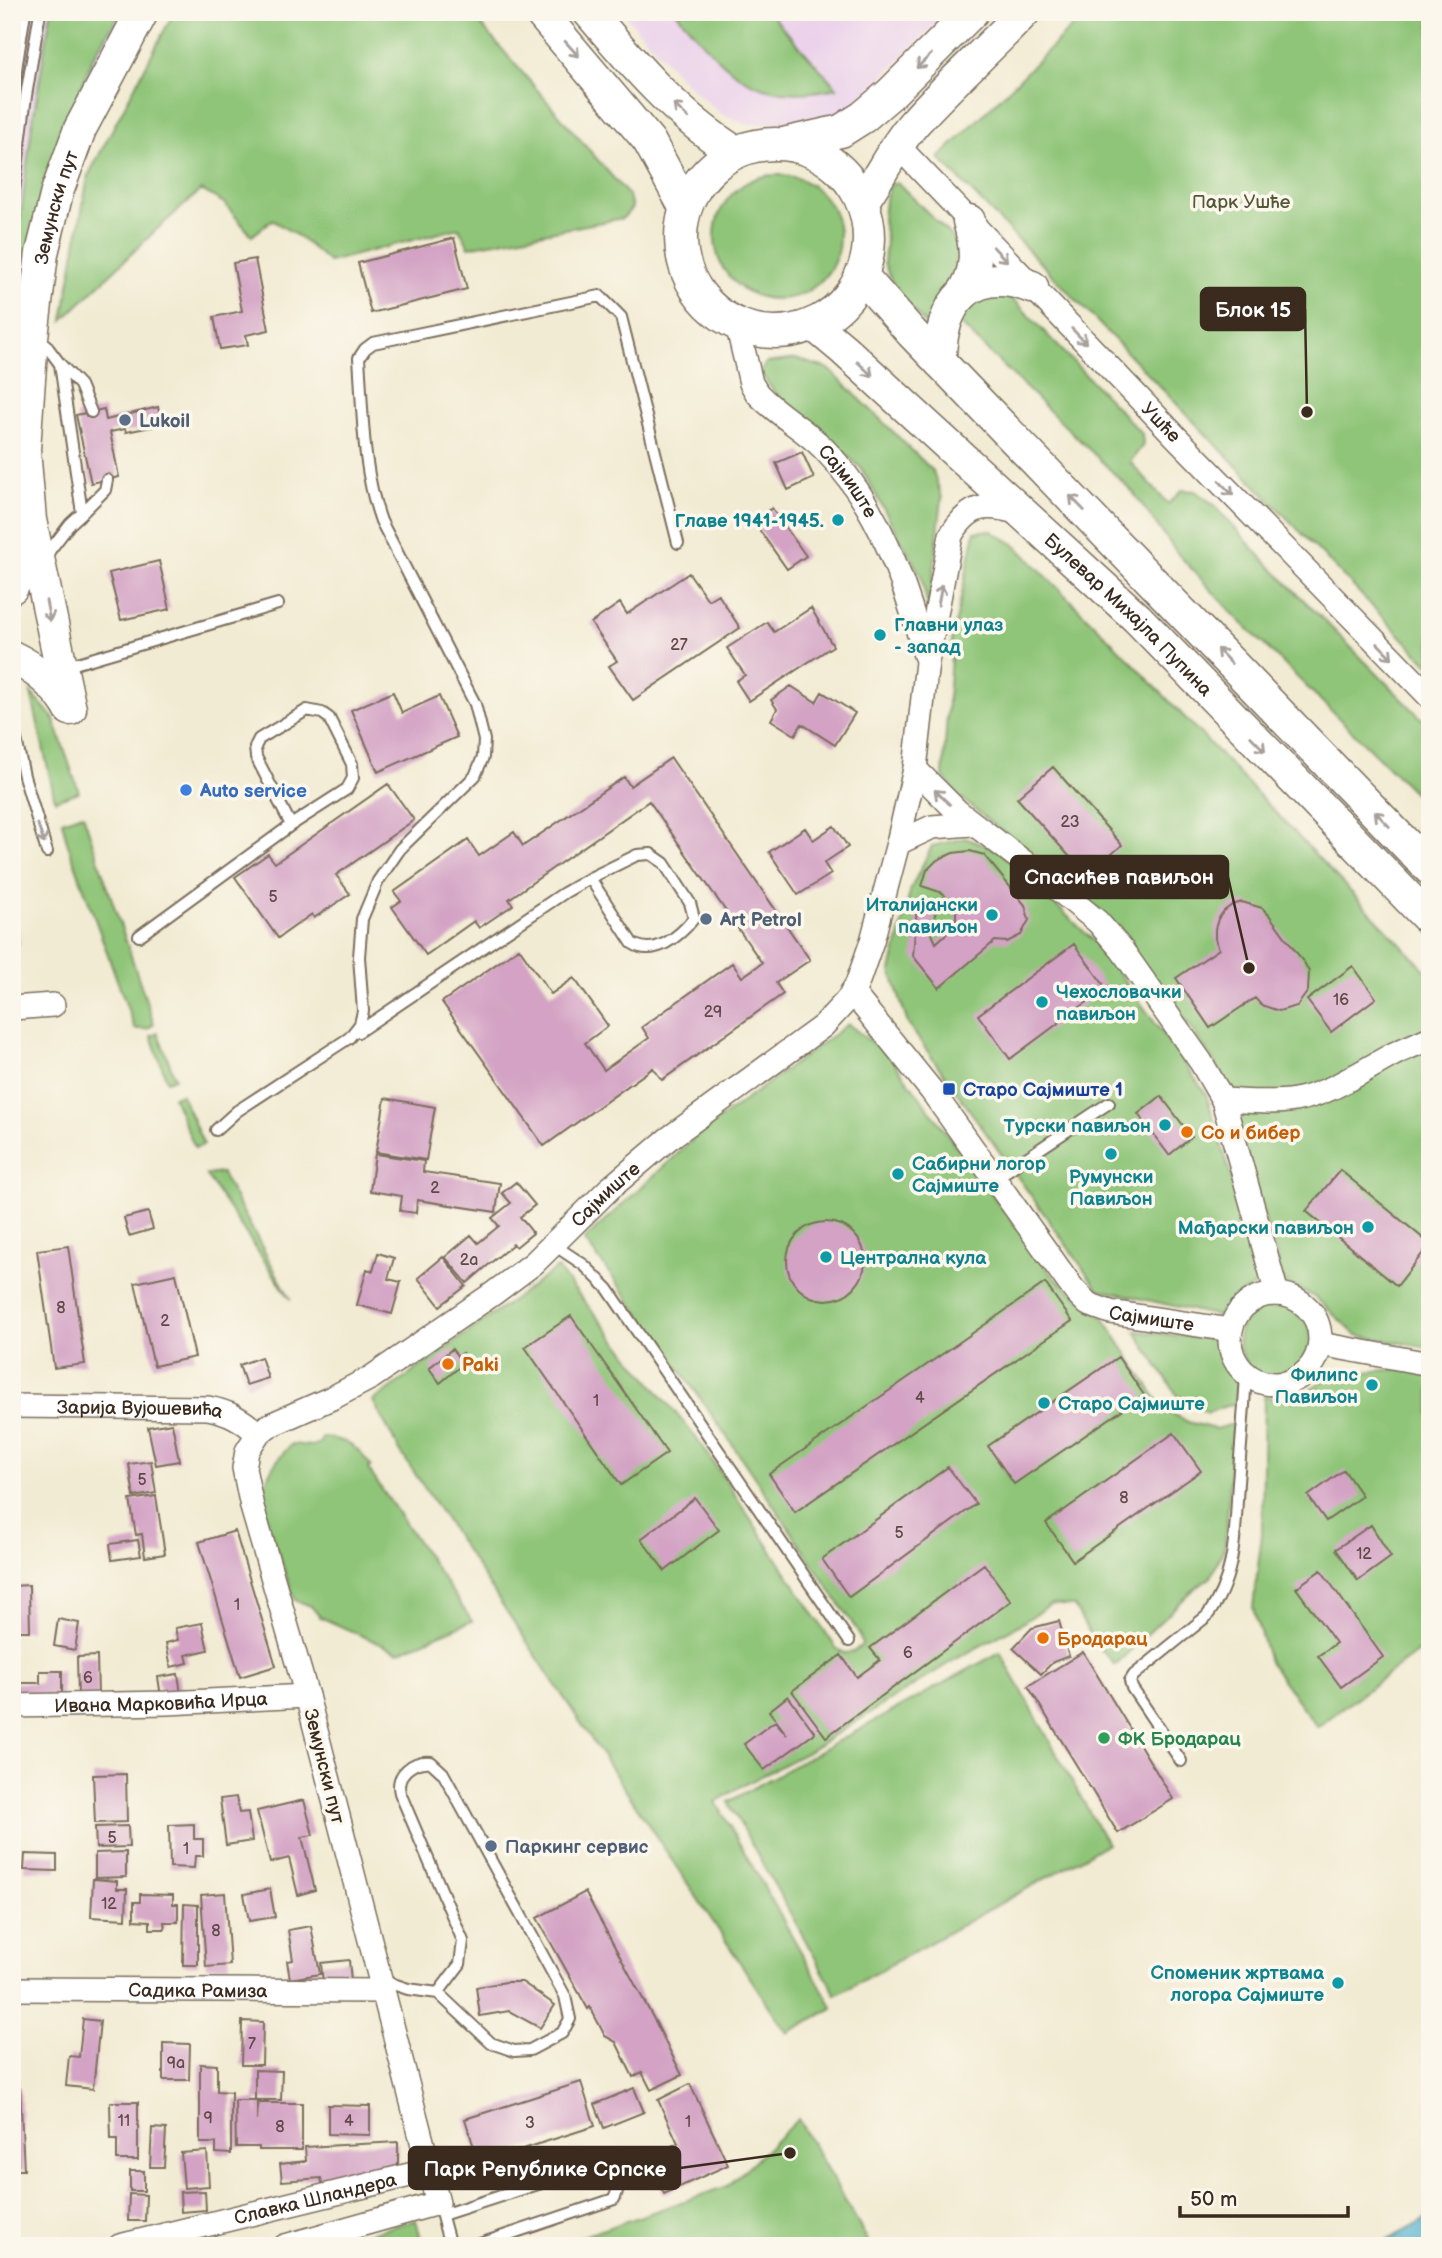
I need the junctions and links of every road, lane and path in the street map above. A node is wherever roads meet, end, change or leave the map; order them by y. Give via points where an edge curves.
1 (25, 12) edge
2 (40, 12) edge
3 (142, 12) edge
4 (540, 12) edge
5 (589, 12) edge
6 (972, 12) edge
7 (1024, 12) edge
8 (12, 95) edge
9 (784, 144) junction
10 (897, 145) junction
11 (735, 152) junction
12 (862, 202) junction
13 (12, 207) edge
14 (685, 207) junction
15 (969, 221) junction
16 (862, 275) junction
17 (1032, 287) junction
18 (961, 296) junction
19 (737, 324) junction
20 (813, 324) junction
21 (32, 337) junction
22 (940, 362) junction
23 (60, 364) junction
24 (91, 412) dead end
25 (107, 480) dead end
26 (82, 513) junction
27 (1021, 513) junction
28 (30, 520) junction
29 (678, 543) dead end
30 (40, 564) junction
31 (12, 587) edge
32 (278, 604) dead end
33 (13, 653) edge
34 (927, 662) junction
35 (61, 667) junction
36 (1430, 697) edge
37 (12, 721) edge
38 (915, 769) junction
39 (972, 824) junction
40 (291, 825) junction
41 (898, 843) junction
42 (47, 852) dead end
43 (1430, 869) edge
44 (590, 878) junction
45 (1430, 920) edge
46 (139, 936) dead end
47 (852, 992) junction
48 (53, 1005) dead end
49 (12, 1008) edge
50 (1430, 1020) edge
51 (349, 1038) junction
52 (1430, 1038) edge
53 (1396, 1053) junction
54 (1223, 1100) junction
55 (1109, 1103) dead end
56 (216, 1130) dead end
57 (996, 1178) junction
58 (554, 1245) junction
59 (1277, 1294) junction
60 (1230, 1330) junction
61 (1320, 1345) junction
62 (1430, 1364) edge
63 (1246, 1374) junction
64 (12, 1406) edge
65 (258, 1434) junction
66 (849, 1641) dead end
67 (307, 1696) junction
68 (12, 1706) edge
69 (1181, 1761) dead end
70 (381, 1983) junction
71 (12, 1989) edge
72 (438, 1993) junction
73 (430, 2171) junction
74 (440, 2209) junction
75 (120, 2246) edge
76 (285, 2246) edge
77 (450, 2246) edge
78 (474, 2246) edge

1 - 8 lane
2 - 13 lane
3 - 21 main road, Земунски пут via 85,120 57,192 42,253
4 -> 14 main road via 649,141
11 -> 5 main road via 684,115
6 -> 9 main road via 863,117 841,131
7 - 10 main road
9 - 11 main road
9 - 12 main road via 831,162
10 - 12 main road
10 - 15 street, Ушће
11 - 14 main road via 699,180
12 - 16 main road via 869,239
14 - 19 main road via 680,240 686,271 706,303
15 -> 17 street, Ушће
15 - 18 main road via 975,268
16 - 20 main road via 842,304
16 - 22 main road, Булевар Михајла Пупина
17 - 18 main road via 996,279 970,287
17 -> 36 street, Ушће
18 - 22 main road via 942,330
19 - 20 main road via 775,332
19 - 34 street, Сајмиште via 757,393 832,458 880,528
20 -> 27 main road, Булевар Михајла Пупина
21 - 23 lane via 45,344
21 - 28 main road, Земунски пут via 24,449
43 -> 22 main road, Булевар Михајла Пупина
23 - 24 lane via 80,385
23 - 26 lane
25 - 26 lane via 105,490
26 - 30 lane
34 -> 27 street, Сајмиште via 956,526 985,506
27 -> 45 main road, Булевар Михајла Пупина via 1136,618
28 - 30 main road, Земунски пут
28 - 31 main road via 23,565
29 - 51 lane via 621,317 600,296 373,343 359,358 374,502 475,704 484,740 475,776 400,849 378,881 362,919 363,1012
30 -> 35 main road, Земунски пут
32 - 35 lane
33 - 35 main road, Земунски пут via 38,671 70,709
34 - 38 street, Сајмиште
37 -> 42 lane
39 -> 38 street
38 - 41 street, Сајмиште
39 - 41 street via 932,827
39 - 54 street via 1110,934
40 - 40 lane via 255,747 259,738 307,710 315,711 329,718 352,764 354,778 347,789
40 - 46 lane
41 - 47 street, Сајмиште via 866,959
44 - 44 lane via 632,943 641,949 652,950 684,931 694,918 690,903 664,863 651,854 637,855
44 - 51 lane
47 - 57 street, Сајмиште
47 - 58 street, Сајмиште via 822,1026 668,1139 609,1189
48 - 49 street
50 - 53 street
51 - 56 lane via 237,1111
52 - 53 street
53 - 54 street via 1340,1084 1295,1100
54 - 59 street
55 - 57 lane
57 - 60 street, Сајмиште via 1088,1304 1110,1312
58 - 65 street, Сајмиште via 396,1361
58 - 66 lane via 608,1289
59 - 60 street via 1264,1295 1242,1308
59 - 61 street via 1289,1296 1309,1310 1316,1320
60 - 63 street via 1234,1359
61 - 62 street
61 - 63 street via 1311,1366 1292,1381 1268,1384
63 - 69 lane via 1233,1553 1222,1590 1207,1616 1130,1681
64 - 65 street, Зарија Вујошевића via 208,1408 242,1419
65 - 67 street, Земунски пут via 247,1451 245,1477
67 - 68 street, Ивана Марковића Ирца
67 - 70 street, Земунски пут
70 - 71 street, Садика Рамиза
70 - 72 lane
70 - 73 street, Земунски пут
72 - 72 lane via 491,2043 514,2051 530,2050 551,2040 570,2019 565,1996 443,1773 427,1761 406,1770 398,1783 463,1941 460,1964
73 - 74 street, Земунски пут
73 - 75 street, Славка Шландера
74 - 76 street
74 - 77 lane
74 - 78 lane via 600,2164 617,2178 619,2189 614,2199

